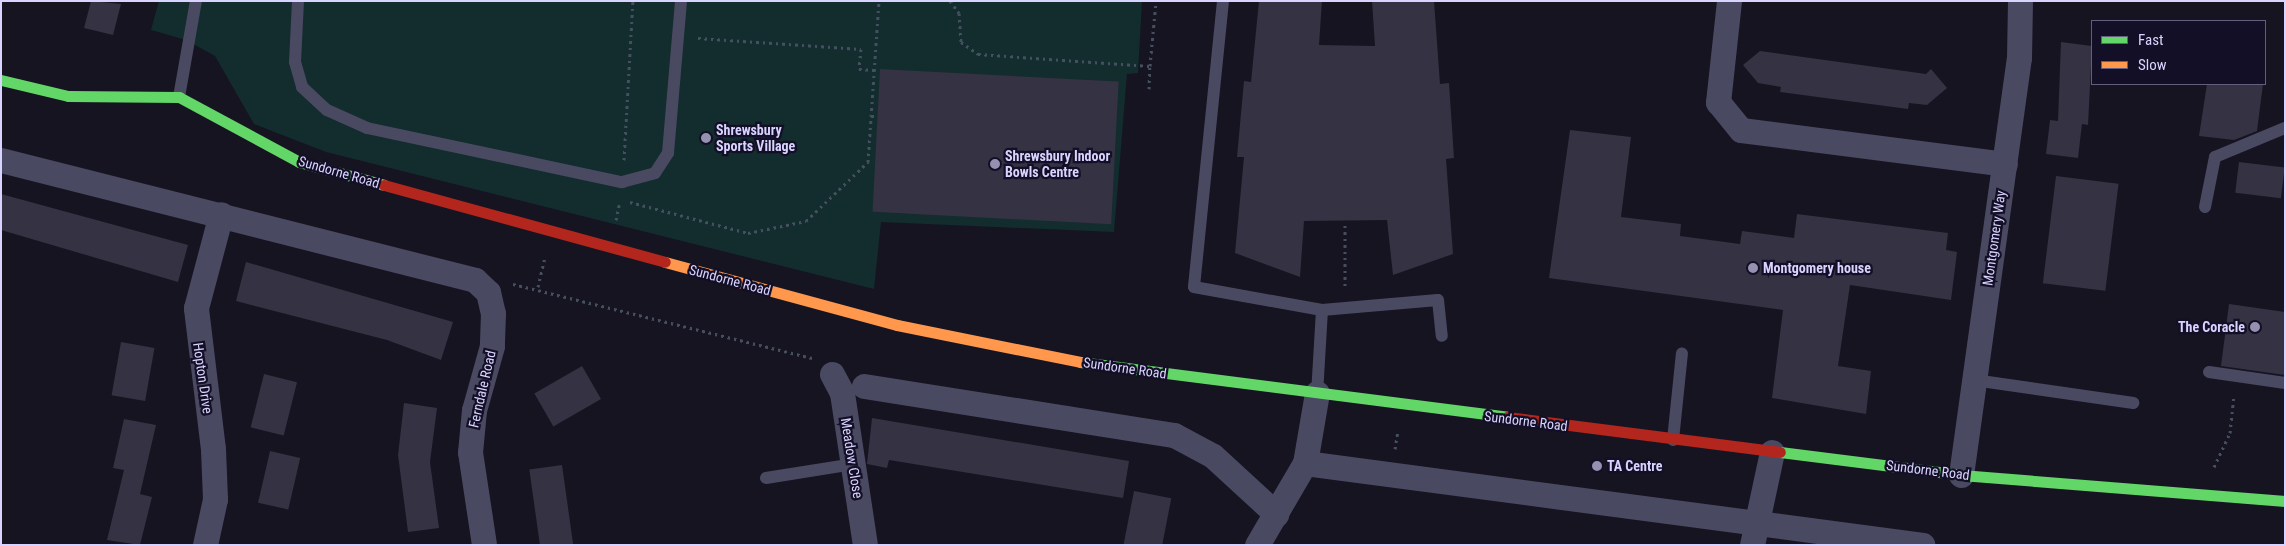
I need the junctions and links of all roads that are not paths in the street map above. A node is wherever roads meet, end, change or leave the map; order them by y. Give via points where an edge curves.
1 (196, 1) edge
2 (298, 1) edge
3 (681, 1) edge
4 (1223, 1) edge
5 (1729, 1) edge
6 (2020, 1) edge
7 (1, 80) edge
8 (179, 97) junction
9 (2285, 128) edge
10 (1, 160) edge
11 (2005, 164) junction
12 (2205, 207) dead end
13 (221, 214) junction
14 (1322, 310) junction
15 (1442, 336) dead end
16 (1682, 353) dead end
17 (2210, 372) dead end
18 (832, 374) road end
19 (1974, 380) junction
20 (2285, 383) edge
21 (864, 386) dead end
22 (1317, 393) junction
23 (2133, 403) dead end
24 (1673, 440) junction
25 (1772, 452) junction
26 (1305, 463) junction
27 (853, 464) junction
28 (1961, 475) junction
29 (766, 478) dead end
30 (2285, 501) edge
31 (1276, 514) junction
32 (1754, 535) edge
33 (205, 545) edge
34 (484, 545) edge
35 (866, 545) edge
36 (1257, 545) edge
37 (1923, 545) edge

1 - 8 lane
2 - 3 lane via 295,62 302,88 327,110 367,128 622,182 655,173 668,153
4 - 14 lane via 1194,288
5 - 11 street via 1718,102 1741,130
6 - 11 street, Montgomery Way via 2019,58
7 - 8 main road, Sundorne Road via 68,96
8 - 22 main road, Sundorne Road via 299,162 897,325 1068,360
9 - 12 lane via 2215,158
10 - 13 street
11 - 19 street, Montgomery Way
13 - 33 street, Hopton Drive via 196,308 213,449 215,499
13 - 34 street, Ferndale Road via 475,280 488,292 492,346 474,410 470,452
14 - 15 lane via 1438,300
14 - 22 lane
16 - 24 lane
17 - 20 lane
18 - 27 street, Meadow Close via 842,393
19 - 23 lane
19 - 28 street, Montgomery Way
21 - 31 street via 1174,435 1213,456
22 - 24 main road, Sundorne Road
22 - 26 street
24 - 25 main road, Sundorne Road
25 - 28 main road, Sundorne Road
25 - 32 street
26 - 31 street
26 - 32 street
27 - 29 lane
27 - 35 street, Meadow Close
28 - 30 main road, Sundorne Road
31 - 36 street
32 - 37 street

